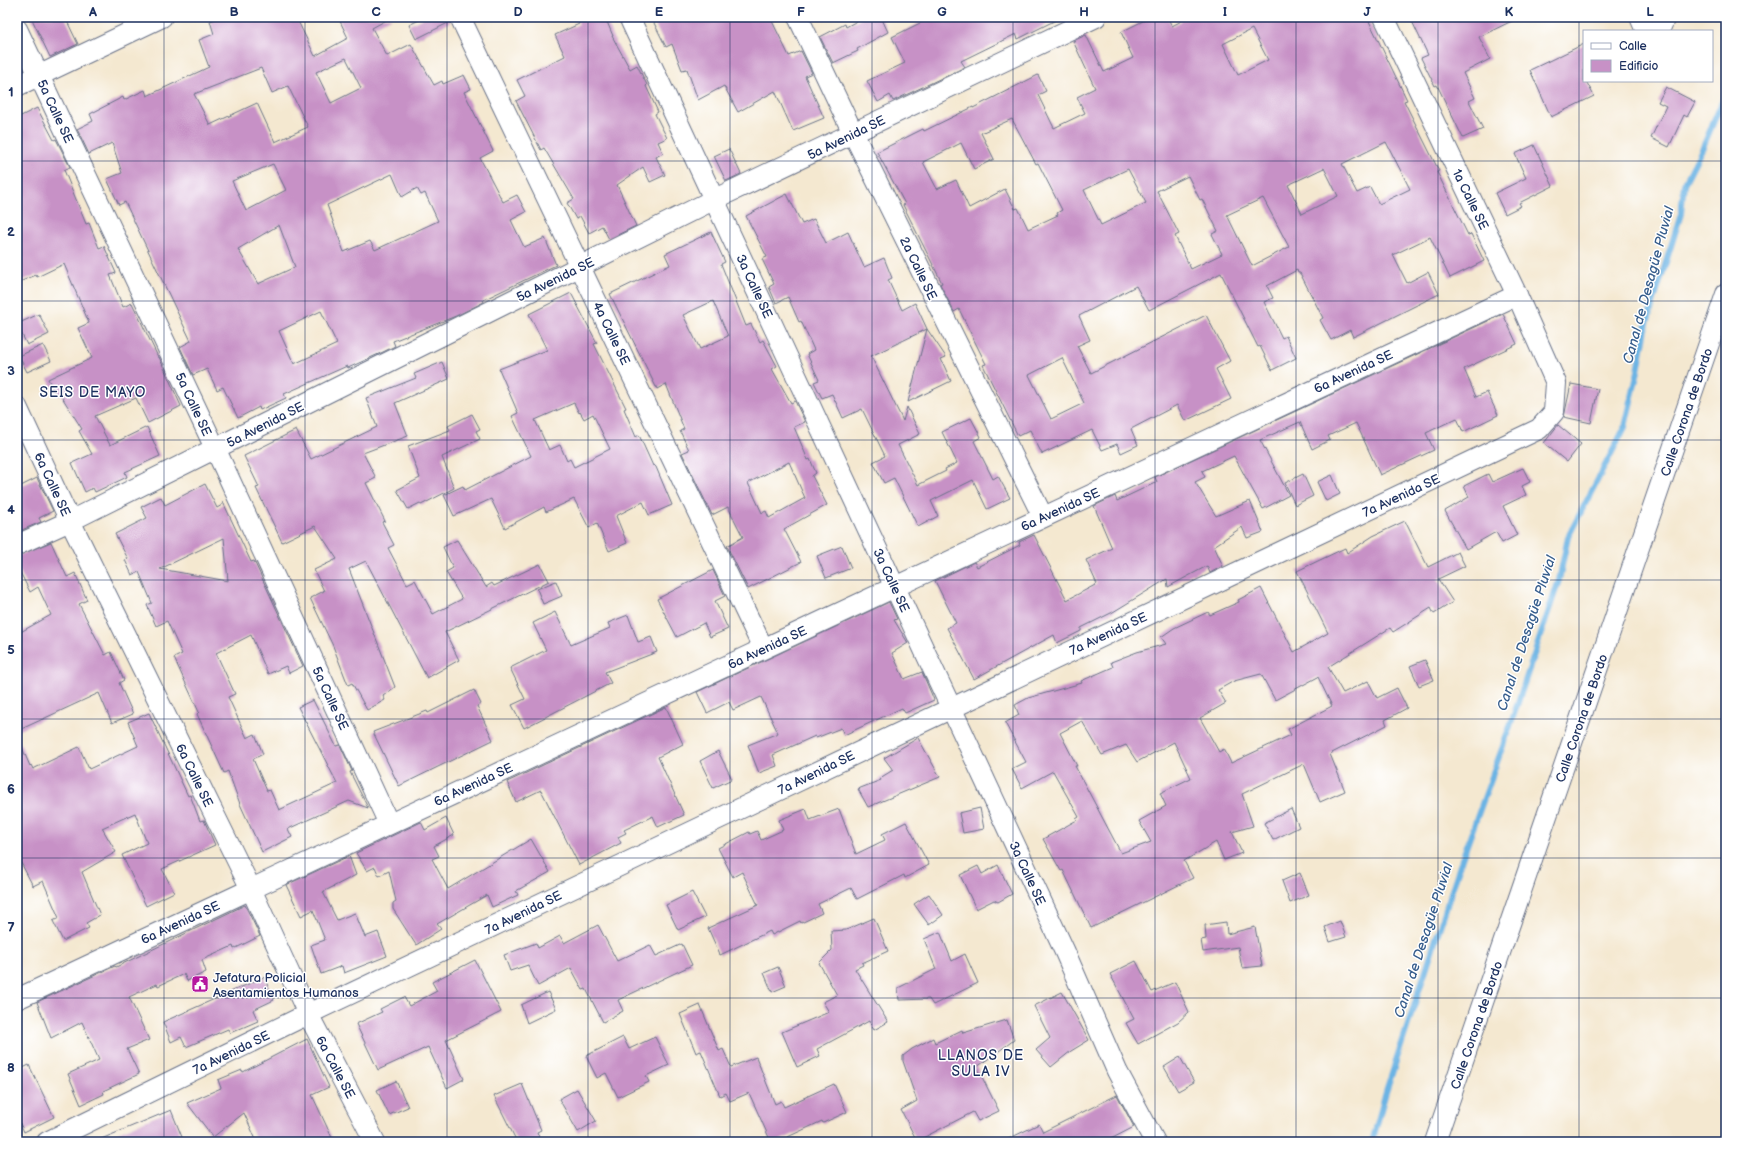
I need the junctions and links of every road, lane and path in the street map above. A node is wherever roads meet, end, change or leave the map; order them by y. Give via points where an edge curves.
1 (162, 17) edge
2 (460, 17) edge
3 (628, 17) edge
4 (798, 17) edge
5 (1096, 17) edge
6 (1384, 17) edge
7 (1640, 17) edge
8 (1665, 17) edge
9 (17, 28) edge
10 (1646, 30) edge
11 (1659, 30) edge
12 (39, 76) junction
13 (17, 86) edge
14 (853, 134) junction
15 (715, 199) junction
16 (580, 267) junction
17 (1726, 294) edge
18 (1516, 295) junction
19 (1556, 383) joint
20 (17, 407) edge
21 (215, 448) junction
22 (1043, 517) junction
23 (70, 521) junction
24 (17, 545) edge
25 (895, 586) junction
26 (763, 648) junction
27 (951, 708) junction
28 (389, 824) junction
29 (251, 889) junction
30 (17, 999) edge
31 (308, 1014) junction
32 (47, 1142) edge
33 (375, 1142) edge
34 (1155, 1142) edge
35 (1435, 1142) edge

1 - 12 street
2 - 16 street, 4a Calle SE
3 - 15 street, 3a Calle SE
4 - 14 street, 2a Calle SE
5 - 14 street, 5a Avenida SE
6 - 18 street, 1a Calle SE
7 - 10 street
8 - 11 street
9 - 12 street, 5a Calle SE
12 - 13 street
12 - 21 street, 5a Calle SE
14 - 15 street, 5a Avenida SE
14 - 22 street, 2a Calle SE
15 - 16 street, 5a Avenida SE
15 - 25 street, 3a Calle SE
16 - 21 street, 5a Avenida SE
16 - 26 street, 4a Calle SE
17 - 35 street, Calle Corona de Bordo
18 - 19 street, 1a Calle SE
18 - 22 street, 6a Avenida SE
19 - 27 street, 7a Avenida SE via 1554,412 1539,429
20 - 23 street, 6a Calle SE
21 - 23 street, 5a Avenida SE
21 - 28 street, 5a Calle SE
22 - 25 street, 6a Avenida SE
23 - 24 street, 5a Avenida SE
23 - 29 street, 6a Calle SE
25 - 26 street, 6a Avenida SE
25 - 27 street, 3a Calle SE
26 - 28 street, 6a Avenida SE
27 - 31 street, 7a Avenida SE
27 - 34 street, 3a Calle SE via 1065,952 1117,1071
28 - 29 street, 6a Avenida SE
29 - 30 street, 6a Avenida SE
29 - 31 street, 6a Calle SE
31 - 32 street, 7a Avenida SE
31 - 33 street, 6a Calle SE

